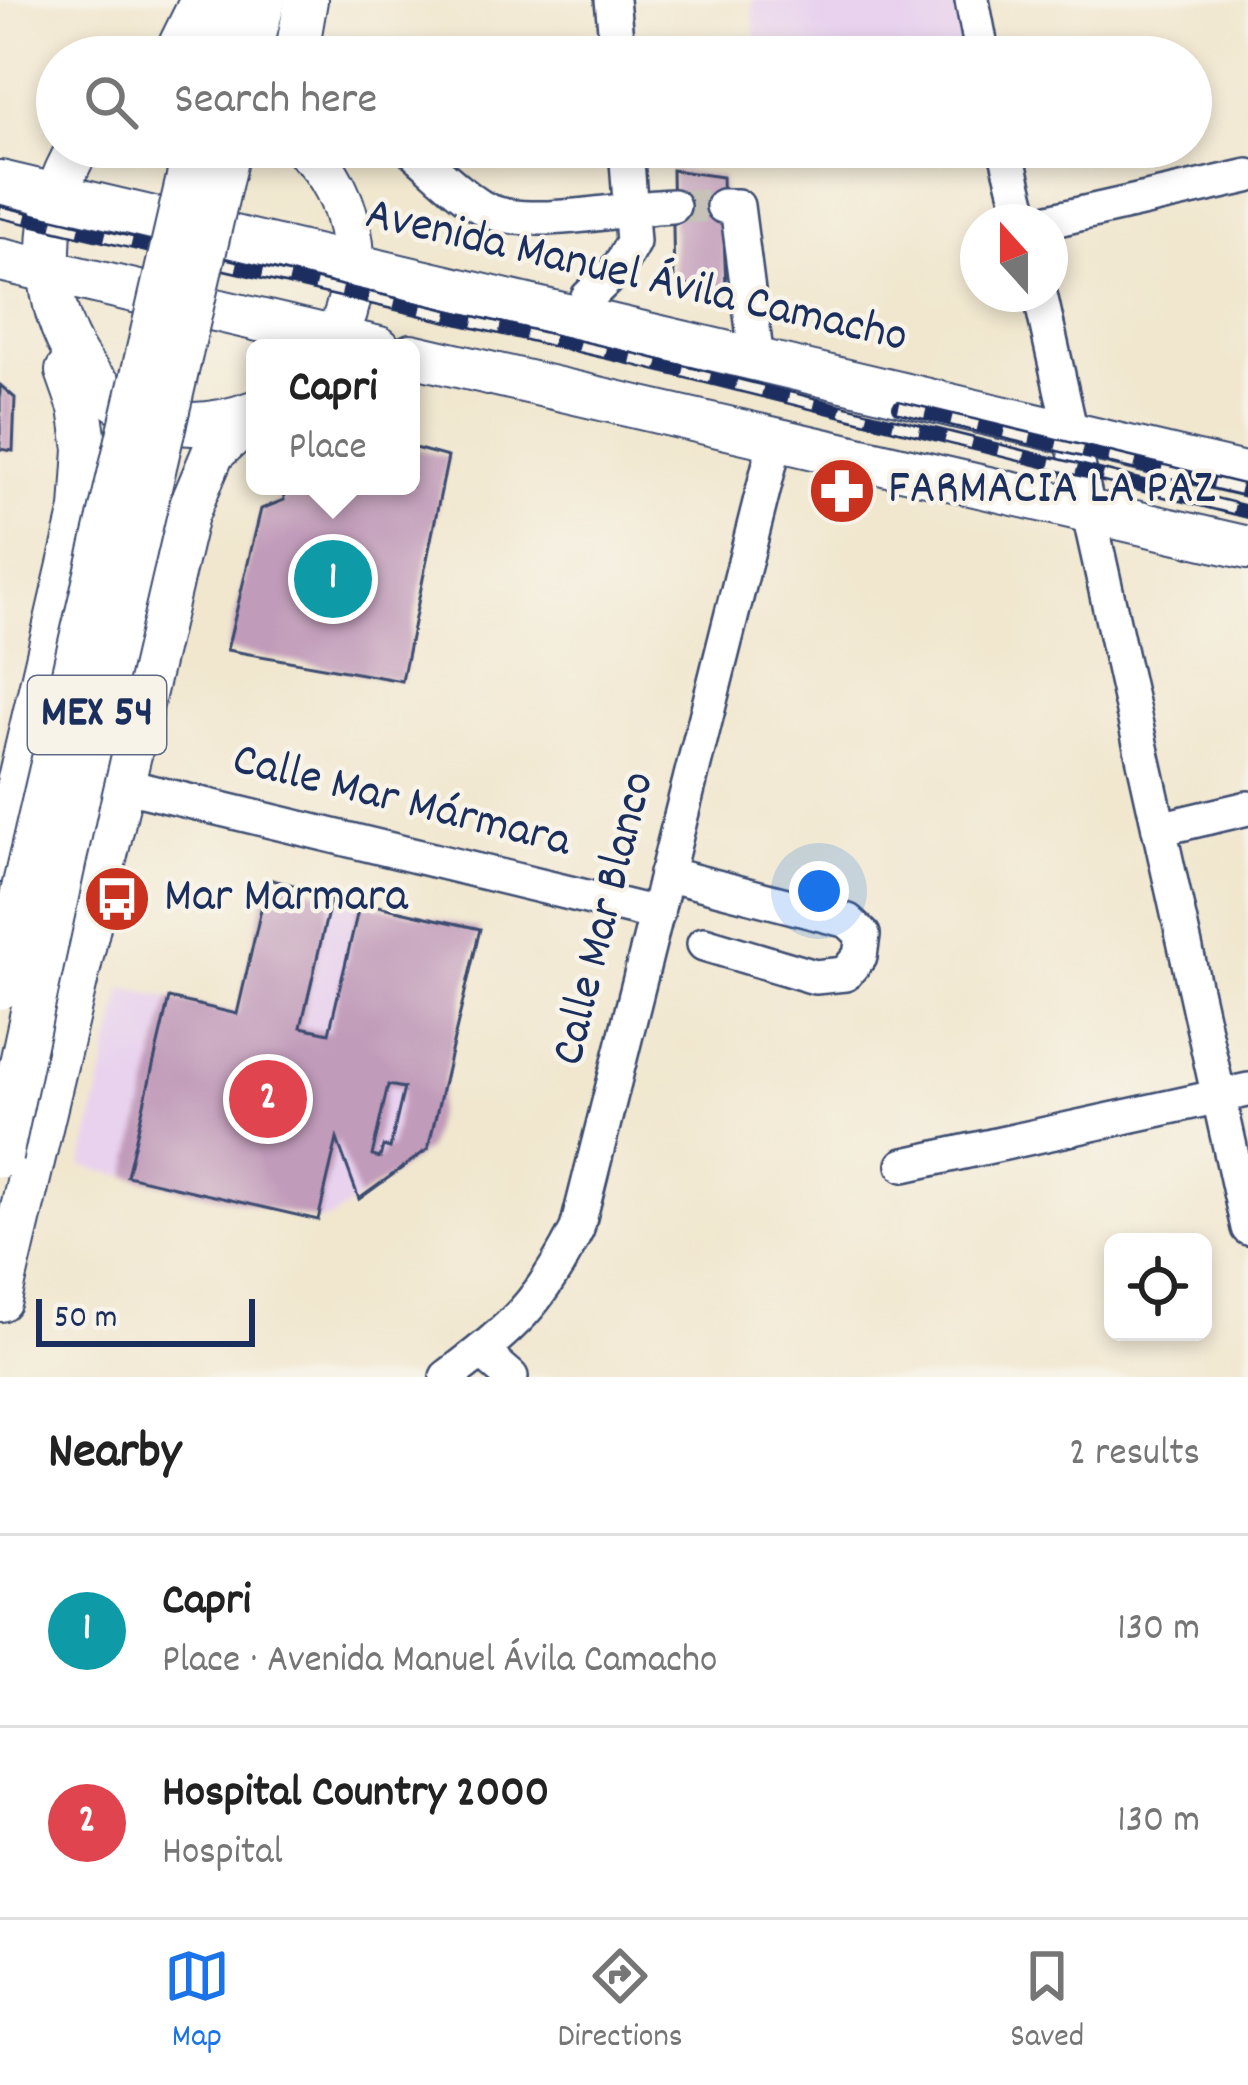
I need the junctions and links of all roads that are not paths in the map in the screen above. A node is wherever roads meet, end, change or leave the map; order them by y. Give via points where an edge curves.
1 (231, 0) edge
2 (264, 0) edge
3 (306, 0) edge
4 (613, 0) edge
5 (972, 0) edge
6 (201, 36) edge
7 (255, 36) edge
8 (300, 36) edge
9 (616, 36) edge
10 (978, 36) edge
11 (63, 168) edge
12 (190, 168) edge
13 (224, 168) edge
14 (321, 168) edge
15 (435, 168) edge
16 (628, 168) edge
17 (1010, 168) edge
18 (1248, 176) edge
19 (0, 182) edge
20 (44, 192) junction
21 (1019, 204) edge
22 (673, 206) tunnel mouth
23 (723, 206) dead end
24 (631, 207) junction
25 (1068, 217) edge
26 (13, 262) edge
27 (353, 263) junction
28 (1044, 312) edge
29 (579, 316) junction
30 (316, 339) edge
31 (334, 339) edge
32 (420, 357) edge
33 (757, 360) junction
34 (67, 371) junction
35 (246, 416) edge
36 (246, 422) edge
37 (1070, 433) junction
38 (776, 439) junction
39 (1248, 475) edge
40 (1087, 511) junction
41 (1248, 548) edge
42 (70, 561) junction
43 (170, 580) junction
44 (11, 758) edge
45 (122, 785) junction
46 (1248, 808) edge
47 (1159, 829) junction
48 (0, 861) edge
49 (666, 874) junction
50 (657, 914) junction
51 (704, 944) dead end
52 (0, 988) edge
53 (1233, 1093) edge
54 (0, 1159) edge
55 (904, 1166) dead end
56 (1248, 1228) edge
57 (0, 1300) edge
58 (481, 1351) junction
59 (447, 1377) edge
60 (511, 1377) edge

1 - 6 main road
2 - 7 main road
3 - 8 main road
4 - 9 street
5 - 10 street
11 - 20 main road
12 - 52 main road, MEX 54, bridge
13 - 54 main road, MEX 54, bridge
14 - 27 main road via 348,223
15 - 24 street via 483,209 522,220
16 - 24 street
17 - 21 street
18 - 25 street
19 - 20 main road, Avenida Manuel Ávila Camacho
20 - 26 main road
20 - 27 main road, Avenida Manuel Ávila Camacho
22 - 24 street
23 - 33 street via 737,206
24 - 29 street via 631,248
26 - 30 main road
26 - 34 main road
27 - 29 main road, Avenida Manuel Ávila Camacho
27 - 31 main road
28 - 37 street
29 - 33 main road, Avenida Manuel Ávila Camacho
32 - 38 main road
33 - 37 main road, Avenida Manuel Ávila Camacho
34 - 35 main road via 138,418 181,426
34 - 42 main road via 86,449
36 - 43 main road via 213,453
37 - 39 main road, Avenida Manuel Ávila Camacho
37 - 40 street
38 - 40 main road
38 - 49 street, Calle Mar Blanco
40 - 41 main road
40 - 47 street
42 - 43 main road via 92,526 133,520 164,543
42 - 44 main road
43 - 45 main road
44 - 48 main road
45 - 50 street, Calle Mar Mármara
45 - 57 main road
46 - 47 street
47 - 53 street
49 - 50 street, Calle Mar Blanco
49 - 51 street via 848,921 863,935 860,956 845,974 815,977
50 - 58 street, Calle Mar Blanco via 577,1229 550,1283
53 - 55 street
53 - 56 street
58 - 59 street, Calle Mar Blanco
58 - 60 street

